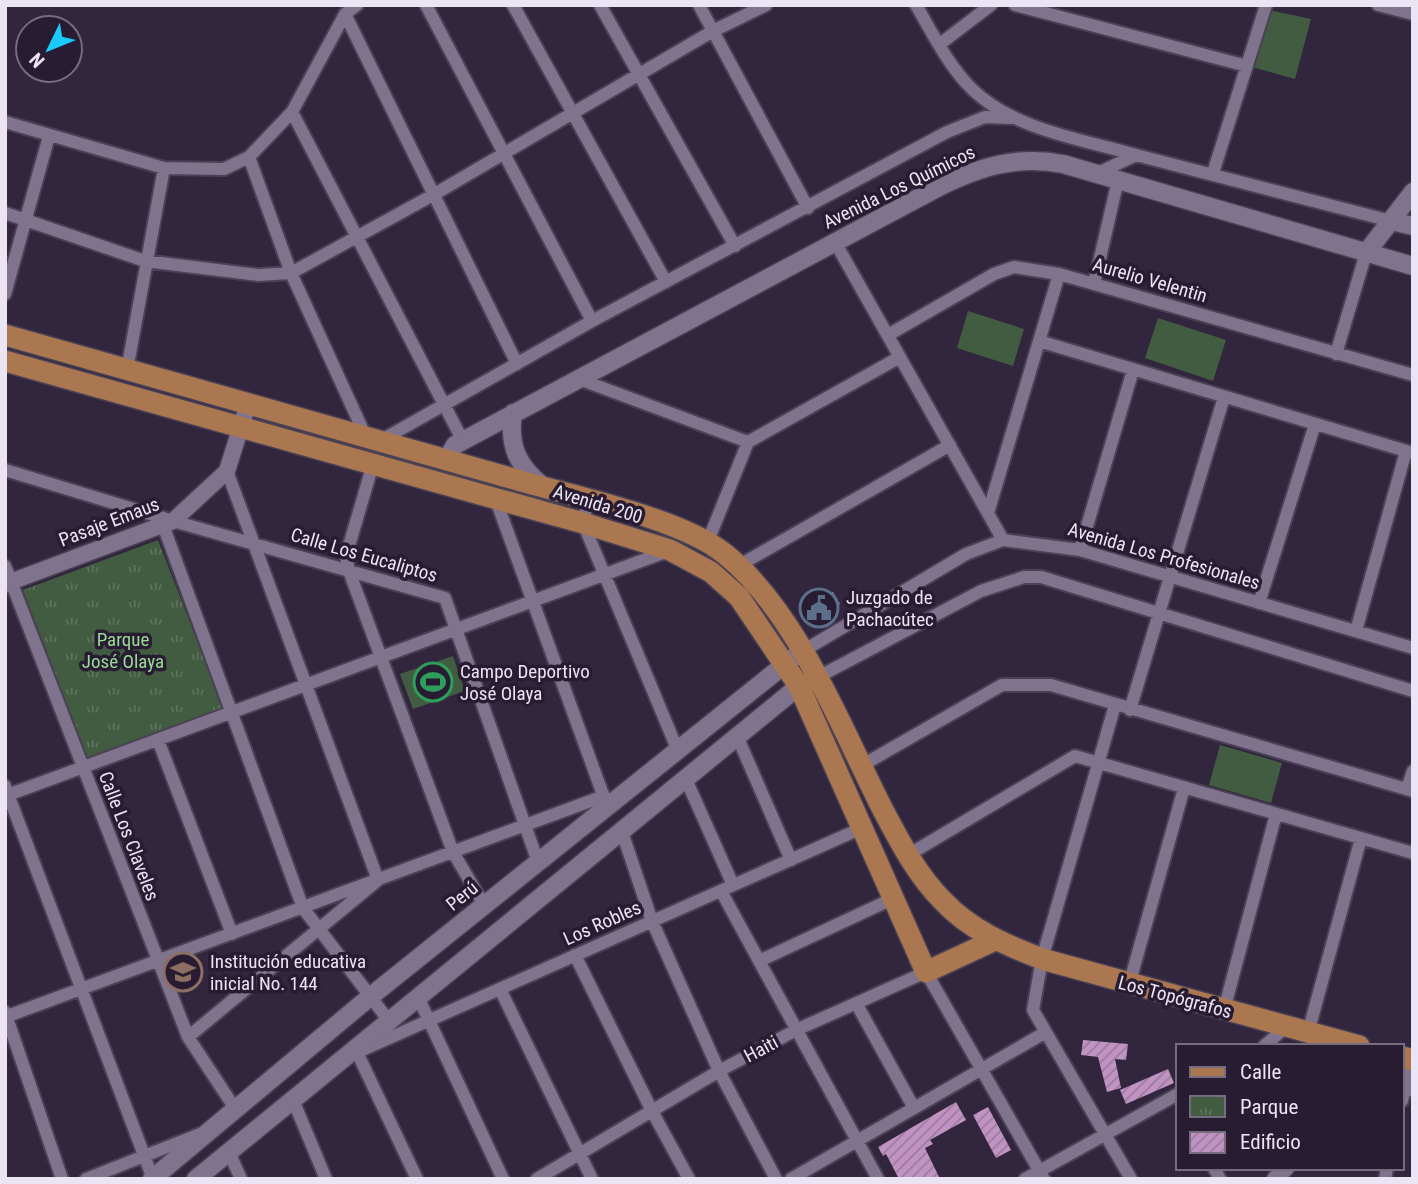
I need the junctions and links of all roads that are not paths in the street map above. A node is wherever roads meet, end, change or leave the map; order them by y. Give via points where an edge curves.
1 (357, 5) edge
2 (426, 5) edge
3 (513, 5) edge
4 (600, 5) edge
5 (699, 5) edge
6 (766, 5) edge
7 (916, 5) edge
8 (990, 5) edge
9 (1014, 5) edge
10 (1266, 5) edge
11 (1377, 5) edge
12 (345, 14) junction
13 (1413, 14) edge
14 (713, 31) junction
15 (940, 44) junction
16 (1247, 66) junction
17 (637, 77) junction
18 (292, 112) junction
19 (572, 113) junction
20 (1011, 118) junction
21 (5, 121) edge
22 (49, 136) junction
23 (504, 154) junction
24 (1136, 155) junction
25 (249, 157) junction
26 (164, 167) junction
27 (1213, 173) junction
28 (1096, 174) junction
29 (1118, 180) junction
30 (1413, 192) edge
31 (433, 195) junction
32 (808, 208) junction
33 (5, 214) edge
34 (25, 220) junction
35 (1391, 221) junction
36 (1413, 226) edge
37 (356, 236) junction
38 (835, 242) junction
39 (735, 246) junction
40 (1366, 253) junction
41 (145, 261) junction
42 (1413, 266) edge
43 (291, 273) junction
44 (1059, 274) junction
45 (666, 282) junction
46 (1094, 284) junction
47 (5, 294) edge
48 (592, 321) junction
49 (5, 335) edge
50 (888, 335) junction
51 (1039, 341) junction
52 (1336, 354) junction
53 (901, 357) junction
54 (5, 361) edge
55 (517, 364) junction
56 (1133, 369) junction
57 (127, 370) junction
58 (1413, 374) edge
59 (576, 378) junction
60 (1224, 397) junction
61 (248, 404) junction
62 (444, 405) junction
63 (513, 413) junction
64 (1315, 424) junction
65 (240, 429) junction
66 (373, 439) junction
67 (463, 441) junction
68 (748, 442) junction
69 (950, 445) junction
70 (1410, 452) edge
71 (447, 459) junction
72 (373, 464) junction
73 (5, 470) edge
74 (227, 471) junction
75 (544, 487) junction
76 (496, 500) junction
77 (588, 500) junction
78 (988, 513) junction
79 (168, 523) junction
80 (583, 523) junction
81 (1003, 540) junction
82 (708, 541) junction
83 (255, 544) junction
84 (670, 550) junction
85 (1080, 550) junction
86 (738, 566) junction
87 (349, 571) junction
88 (604, 575) junction
89 (1169, 576) junction
90 (7, 577) edge
91 (532, 602) junction
92 (1259, 603) junction
93 (1158, 614) junction
94 (456, 630) junction
95 (1356, 631) junction
96 (1413, 648) edge
97 (383, 657) junction
98 (794, 657) junction
99 (808, 682) junction
100 (308, 685) junction
101 (1413, 691) edge
102 (1115, 705) junction
103 (1130, 710) junction
104 (232, 713) junction
105 (737, 736) junction
106 (158, 740) junction
107 (678, 751) junction
108 (1097, 762) junction
109 (861, 766) junction
110 (83, 768) junction
111 (1413, 771) edge
112 (685, 777) junction
113 (1184, 788) junction
114 (1410, 790) edge
115 (6, 792) edge
116 (606, 801) junction
117 (1276, 814) junction
118 (525, 825) junction
119 (862, 828) junction
120 (621, 829) junction
121 (1361, 838) junction
122 (453, 852) junction
123 (1413, 853) edge
124 (908, 855) junction
125 (790, 860) junction
126 (538, 862) junction
127 (378, 880) junction
128 (733, 885) junction
129 (720, 891) junction
130 (892, 899) junction
131 (484, 905) junction
132 (303, 908) junction
133 (652, 921) junction
134 (462, 923) junction
135 (318, 930) junction
136 (232, 934) junction
137 (995, 940) junction
138 (480, 945) junction
139 (575, 955) junction
140 (1042, 959) junction
141 (759, 961) junction
142 (156, 962) junction
143 (926, 972) junction
144 (1129, 985) junction
145 (84, 989) junction
146 (500, 989) junction
147 (371, 996) junction
148 (418, 997) junction
149 (856, 1003) junction
150 (1224, 1010) junction
151 (6, 1015) edge
152 (430, 1020) junction
153 (389, 1021) junction
154 (796, 1030) junction
155 (1046, 1032) junction
156 (1308, 1033) junction
157 (188, 1037) junction
158 (1278, 1040) edge
159 (1351, 1044) edge
160 (356, 1050) junction
161 (1410, 1057) edge
162 (982, 1069) junction
163 (719, 1071) junction
164 (1405, 1093) edge
165 (1176, 1099) edge
166 (293, 1100) junction
167 (914, 1108) junction
168 (236, 1110) junction
169 (652, 1111) junction
170 (210, 1130) junction
171 (1105, 1134) junction
172 (857, 1141) junction
173 (229, 1152) junction
174 (578, 1155) junction
175 (145, 1156) junction
176 (1042, 1175) edge
177 (62, 1179) edge
178 (86, 1179) edge
179 (153, 1179) edge
180 (196, 1179) edge
181 (241, 1179) edge
182 (326, 1179) edge
183 (417, 1179) edge
184 (503, 1179) edge
185 (537, 1179) edge
186 (592, 1179) edge
187 (689, 1179) edge
188 (776, 1179) edge
189 (792, 1179) edge
190 (878, 1179) edge
191 (1025, 1179) edge
192 (1131, 1179) edge

1 - 12 street
2 - 23 street
3 - 19 street
4 - 17 street
5 - 14 street
6 - 14 street
7 - 15 street
8 - 15 street
9 - 16 street
10 - 16 street
11 - 13 street
12 - 18 street
12 - 31 street
14 - 17 street
14 - 32 street
15 - 20 street via 973,90
16 - 27 street
17 - 19 street
17 - 39 street
18 - 25 street
18 - 37 street
19 - 23 street
19 - 45 street
20 - 24 street
20 - 32 street via 966,122
21 - 22 street
22 - 26 street
22 - 34 street
23 - 31 street
23 - 48 street
24 - 27 street
24 - 28 street
25 - 26 street via 224,169
25 - 43 street
26 - 41 street
27 - 35 street
28 - 29 main road, Avenida Los Químicos
28 - 38 main road, Avenida Los Químicos via 1037,160 998,163 965,174
29 - 40 main road, Avenida Los Químicos
29 - 46 street
30 - 35 main road
31 - 37 street
31 - 55 street
32 - 39 street
33 - 34 street
34 - 41 street
34 - 47 street
35 - 36 main road
35 - 40 main road
37 - 43 street
37 - 62 street
38 - 50 street
38 - 59 main road, Avenida Los Químicos
39 - 45 street
40 - 42 main road, Avenida Los Químicos
40 - 52 street
41 - 43 street via 258,275
41 - 57 street
43 - 66 street
44 - 46 street, Aurelio Velentin
44 - 50 street, Aurelio Velentin via 1014,267 994,274
44 - 51 street
45 - 48 street
46 - 52 street, Aurelio Velentin
48 - 55 street
49 - 57 main road, Avenida 200
50 - 53 street
51 - 56 street
51 - 78 street
52 - 58 street, Aurelio Velentin
53 - 68 street
53 - 69 street
54 - 65 main road, Avenida 200
55 - 62 street
56 - 60 street
56 - 85 street
57 - 61 main road, Avenida 200
59 - 63 main road, Avenida Los Químicos
59 - 68 street
60 - 64 street
60 - 89 street
61 - 65 street
61 - 66 main road, Avenida 200
62 - 66 street
62 - 67 street
63 - 67 main road, Avenida Los Químicos
63 - 75 main road via 512,446 518,461
64 - 70 street
64 - 92 street
65 - 72 main road, Avenida 200
65 - 74 street
66 - 71 main road, Avenida 200
67 - 71 main road, Avenida Los Químicos
68 - 82 street
69 - 78 street
69 - 86 street
70 - 95 street
71 - 75 main road, Avenida 200
72 - 76 main road, Avenida 200
72 - 87 street via 346,556
73 - 79 street, Calle Los Eucaliptos
74 - 79 street, Pasaje Emaus
74 - 83 street
75 - 77 main road, Avenida 200
76 - 80 main road, Avenida 200
76 - 91 street
77 - 80 street
77 - 82 main road, Avenida 200
78 - 81 street
79 - 83 street, Calle Los Eucaliptos
79 - 90 street, Pasaje Emaus
79 - 104 street
80 - 84 main road, Avenida 200
80 - 88 street
81 - 85 street, Avenida Los Profesionales
81 - 98 street, Avenida Los Profesionales via 966,554
82 - 86 main road, Avenida 200
83 - 87 street, Calle Los Eucaliptos
83 - 100 street
84 - 88 street
84 - 98 main road, Avenida 200 via 723,581
85 - 89 street, Avenida Los Profesionales
86 - 98 main road, Avenida 200
87 - 94 street, Calle Los Eucaliptos via 444,598
87 - 97 street
88 - 91 street
88 - 107 street
89 - 92 street, Avenida Los Profesionales
89 - 93 street
90 - 110 street, Calle Los Claveles
91 - 94 street
91 - 116 street
92 - 95 street, Avenida Los Profesionales
93 - 99 street via 1041,577 1024,577 981,591
93 - 101 street
93 - 103 street
94 - 97 street
94 - 118 street, Calle Los Eucaliptos
95 - 96 street, Avenida Los Profesionales
97 - 100 street
97 - 122 street
98 - 99 main road, Avenida 200
98 - 107 main road, Perú
99 - 105 main road
99 - 109 main road, Avenida 200
99 - 119 main road, Avenida 200
100 - 104 street
100 - 127 street
102 - 103 street
102 - 108 street
102 - 109 street via 1051,685 1002,685
103 - 114 street
104 - 106 street
104 - 132 street
105 - 112 main road
105 - 125 street
106 - 110 street
106 - 136 street
107 - 116 main road, Perú
108 - 113 street
108 - 124 street via 1075,756
108 - 140 street
109 - 124 main road, Avenida 200
110 - 115 street
110 - 142 street, Calle Los Claveles
111 - 114 street
112 - 120 main road
112 - 128 street
113 - 117 street
113 - 144 street
115 - 145 street
116 - 118 street
116 - 126 main road, Perú
117 - 121 street
117 - 150 street
118 - 122 street
118 - 126 street, Calle Los Eucaliptos
119 - 125 street, Los Robles
119 - 130 main road, Avenida 200
120 - 133 street
120 - 138 main road
121 - 123 street
121 - 156 street
122 - 127 street
122 - 131 street
124 - 137 main road, Avenida 200 via 944,903
125 - 128 street, Los Robles
126 - 131 main road, Perú
127 - 132 street
127 - 135 street
128 - 129 street, Los Robles
129 - 133 street, Los Robles
129 - 141 street
130 - 141 street
130 - 143 main road, Avenida 200
131 - 134 main road, Perú
132 - 135 street
132 - 136 street
133 - 139 street, Los Robles
133 - 163 street
134 - 138 main road
134 - 147 main road, Perú
135 - 147 street
135 - 157 street
136 - 142 street
137 - 140 main road, Los Topógrafos
137 - 143 main road, Haiti
138 - 148 main road
139 - 146 street, Los Robles
139 - 169 street
140 - 144 main road, Los Topógrafos
140 - 155 street via 1033,1010
141 - 154 street
142 - 145 street
142 - 157 street, Calle Los Claveles
143 - 149 street, Haiti
143 - 162 street
144 - 150 main road, Los Topógrafos
145 - 151 street
145 - 175 street
146 - 152 street, Los Robles
146 - 174 street
147 - 153 street
147 - 168 main road, Perú
148 - 152 street
148 - 153 main road
149 - 154 street, Haiti
149 - 167 street
150 - 158 main road, Los Topógrafos
151 - 177 street
152 - 160 street, Los Robles
152 - 184 street
153 - 160 main road
154 - 163 street, Haiti
154 - 172 street
155 - 162 street
155 - 171 street
156 - 158 main road, Los Topógrafos
156 - 159 main road, Los Topógrafos
157 - 168 street, Calle Los Claveles
160 - 166 main road
160 - 183 street
161 - 164 street
162 - 167 street
162 - 176 street
163 - 169 street, Haiti
163 - 188 street
165 - 171 street
166 - 173 main road
166 - 182 street
167 - 172 street
168 - 170 main road, Perú
169 - 174 street, Haiti
169 - 187 street
170 - 175 street
170 - 179 main road, Perú
171 - 176 street
171 - 192 street
172 - 189 street
172 - 190 street
173 - 180 main road
173 - 181 street
174 - 185 street, Haiti
174 - 186 street
175 - 178 street
175 - 179 street
176 - 191 street

